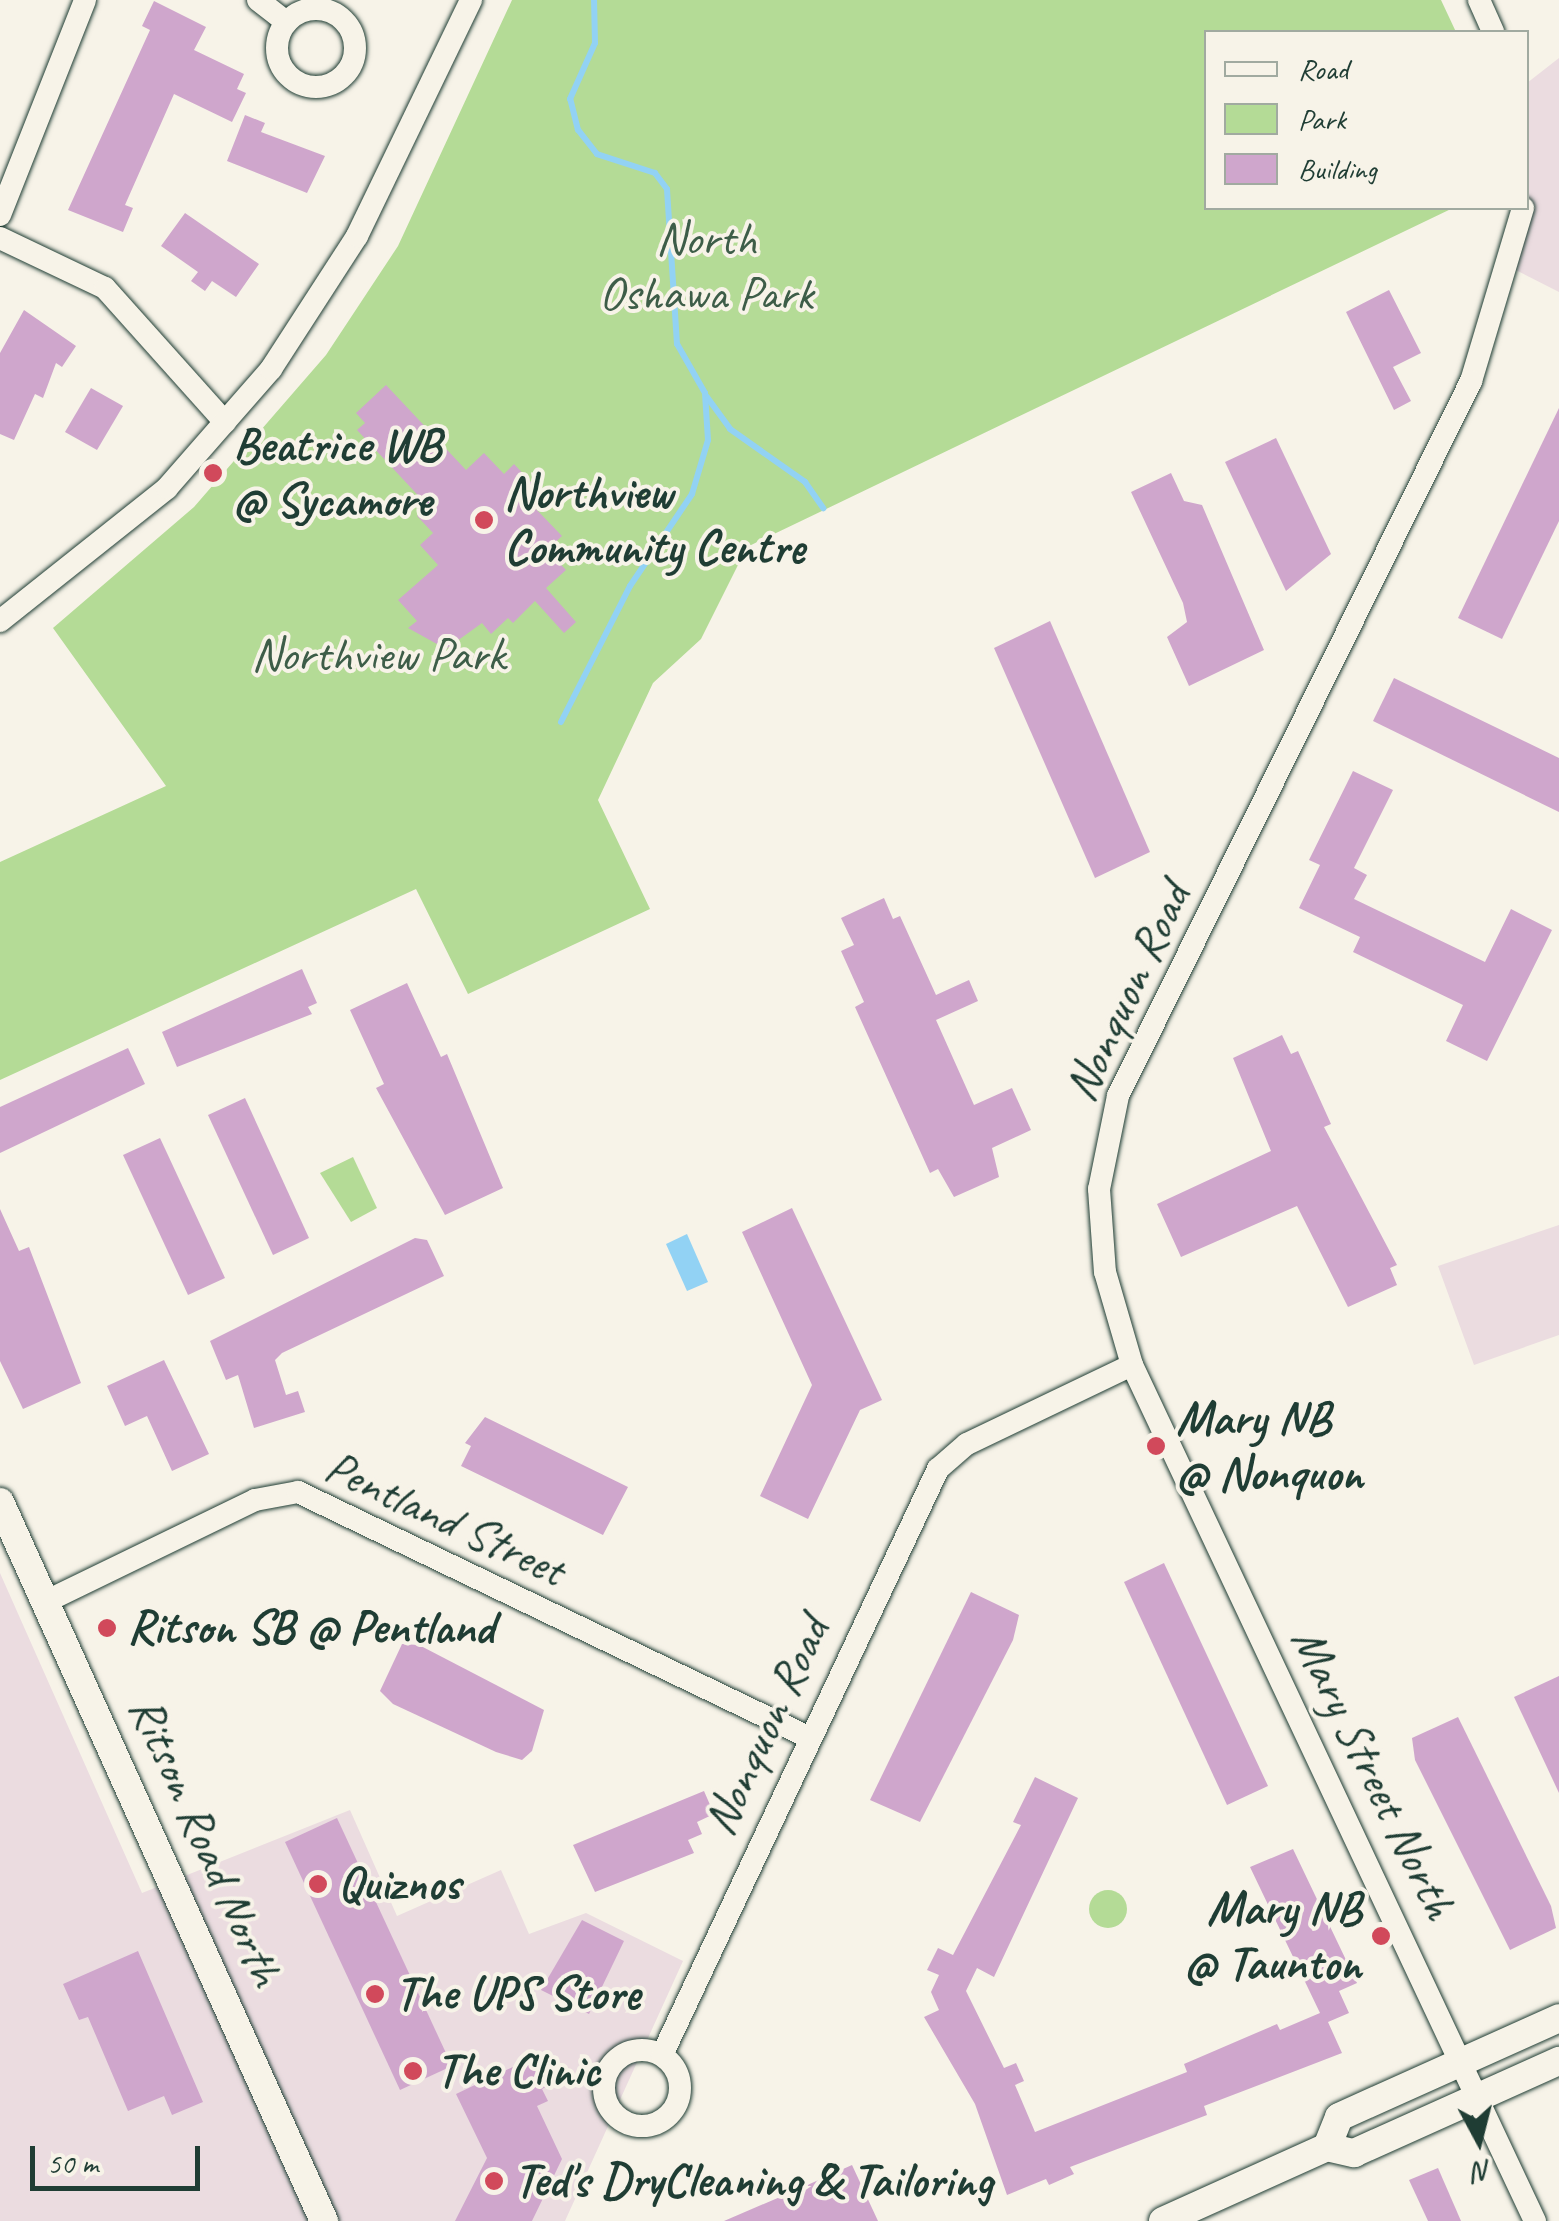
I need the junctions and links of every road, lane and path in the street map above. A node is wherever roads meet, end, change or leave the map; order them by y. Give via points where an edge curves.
1 (85, 0) edge
2 (258, 0) edge
3 (471, 0) edge
4 (1478, 0) edge
5 (286, 22) dead end
6 (1492, 30) edge
7 (1522, 210) edge
8 (0, 215) edge
9 (0, 238) edge
10 (225, 422) junction
11 (0, 621) edge
12 (1132, 1365) junction
13 (0, 1502) edge
14 (46, 1600) junction
15 (806, 1736) junction
16 (1559, 2018) edge
17 (662, 2055) dead end
18 (1462, 2061) junction
19 (1559, 2061) edge
20 (1478, 2098) junction
21 (1327, 2148) junction
22 (324, 2221) edge
23 (1163, 2221) edge
24 (1535, 2221) edge

1 - 8 street
2 - 5 street
3 - 10 street via 357,236 271,369
4 - 6 street
7 - 12 street, Nonquon Road via 1472,381 1118,1096 1101,1159 1100,1217 1106,1272
9 - 10 street via 106,288
10 - 11 street via 167,488
12 - 15 street, Nonquon Road via 967,1444 938,1469
12 - 18 street, Mary Street North
13 - 14 main road, Ritson Road North
14 - 15 street, Pentland Street via 255,1500 298,1492
14 - 22 main road, Ritson Road North
15 - 17 street, Nonquon Road
16 - 18 main road
18 - 20 street, Mary Street North
18 - 21 main road via 1339,2117
19 - 20 main road
20 - 21 main road via 1354,2153
20 - 24 street, Mary Street North
21 - 23 main road

